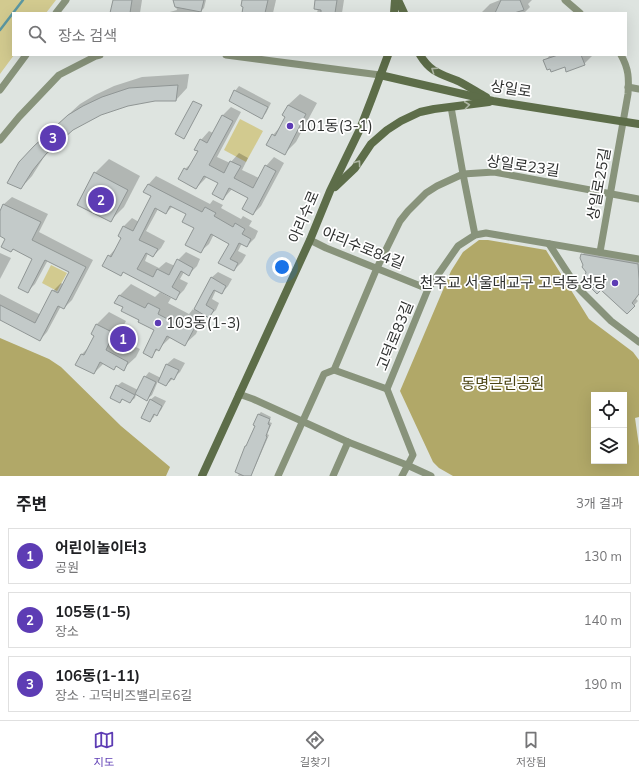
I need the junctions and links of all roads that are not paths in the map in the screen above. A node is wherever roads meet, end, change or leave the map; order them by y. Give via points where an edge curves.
1 (66, 0) edge
2 (395, 0) edge
3 (398, 0) edge
4 (565, 0) edge
5 (57, 12) edge
6 (394, 12) edge
7 (404, 12) edge
8 (579, 12) edge
9 (25, 56) edge
10 (96, 56) edge
11 (234, 56) edge
12 (388, 56) edge
13 (421, 56) edge
14 (622, 56) edge
15 (380, 75) junction
16 (628, 87) junction
17 (639, 89) edge
18 (0, 90) edge
19 (493, 101) junction
20 (451, 107) junction
21 (623, 121) junction
22 (639, 124) edge
23 (0, 140) edge
24 (463, 174) junction
25 (330, 191) junction
26 (610, 194) junction
27 (639, 199) edge
28 (475, 235) junction
29 (310, 240) junction
30 (549, 244) junction
31 (600, 252) junction
32 (639, 259) edge
33 (377, 268) junction
34 (428, 289) junction
35 (639, 342) edge
36 (334, 370) junction
37 (387, 389) junction
38 (239, 394) junction
39 (302, 421) junction
40 (348, 442) junction
41 (407, 465) junction
42 (202, 476) edge
43 (278, 476) edge
44 (333, 476) edge
45 (402, 476) edge
46 (431, 476) edge

1 - 5 street
2 - 6 main road
3 - 7 main road
4 - 8 street
9 - 18 street
10 - 23 street via 58,75
11 - 15 street
12 - 15 main road, 아리수로
19 -> 13 main road via 430,68
14 - 16 street, 상일로25길 via 628,74
15 - 19 main road, 상일로
15 - 25 main road, 아리수로 via 360,129
16 - 17 street
16 - 21 street, 상일로25길
20 -> 19 main road
19 - 21 main road, 상일로
20 - 24 street
25 -> 20 main road via 354,168 371,144 387,130 420,112
21 - 22 main road, 상일로
21 - 26 street, 상일로25길
24 - 26 street, 상일로23길 via 494,172
24 - 28 street
24 - 33 street, 상일로23길 via 426,193 408,211 400,221
25 - 29 main road, 아리수로
26 - 27 street, 상일로23길
26 - 31 street, 상일로25길
28 - 30 street via 486,233
28 - 34 street, 고덕로83길 via 458,246
29 - 33 street, 아리수로84길
29 - 38 main road, 아리수로
30 - 31 street
30 - 35 street via 577,287 611,321
31 - 32 street
33 - 34 street, 아리수로84길
33 - 36 street, 상일로23길
34 - 37 street, 고덕로83길
36 - 37 street
36 - 39 street via 324,374
37 - 41 street, 고덕로83길 via 413,455
38 - 39 street
38 - 42 main road, 아리수로
39 - 40 street
39 - 43 street
40 - 41 street
40 - 44 street
41 - 45 street, 고덕로83길
41 - 46 street

